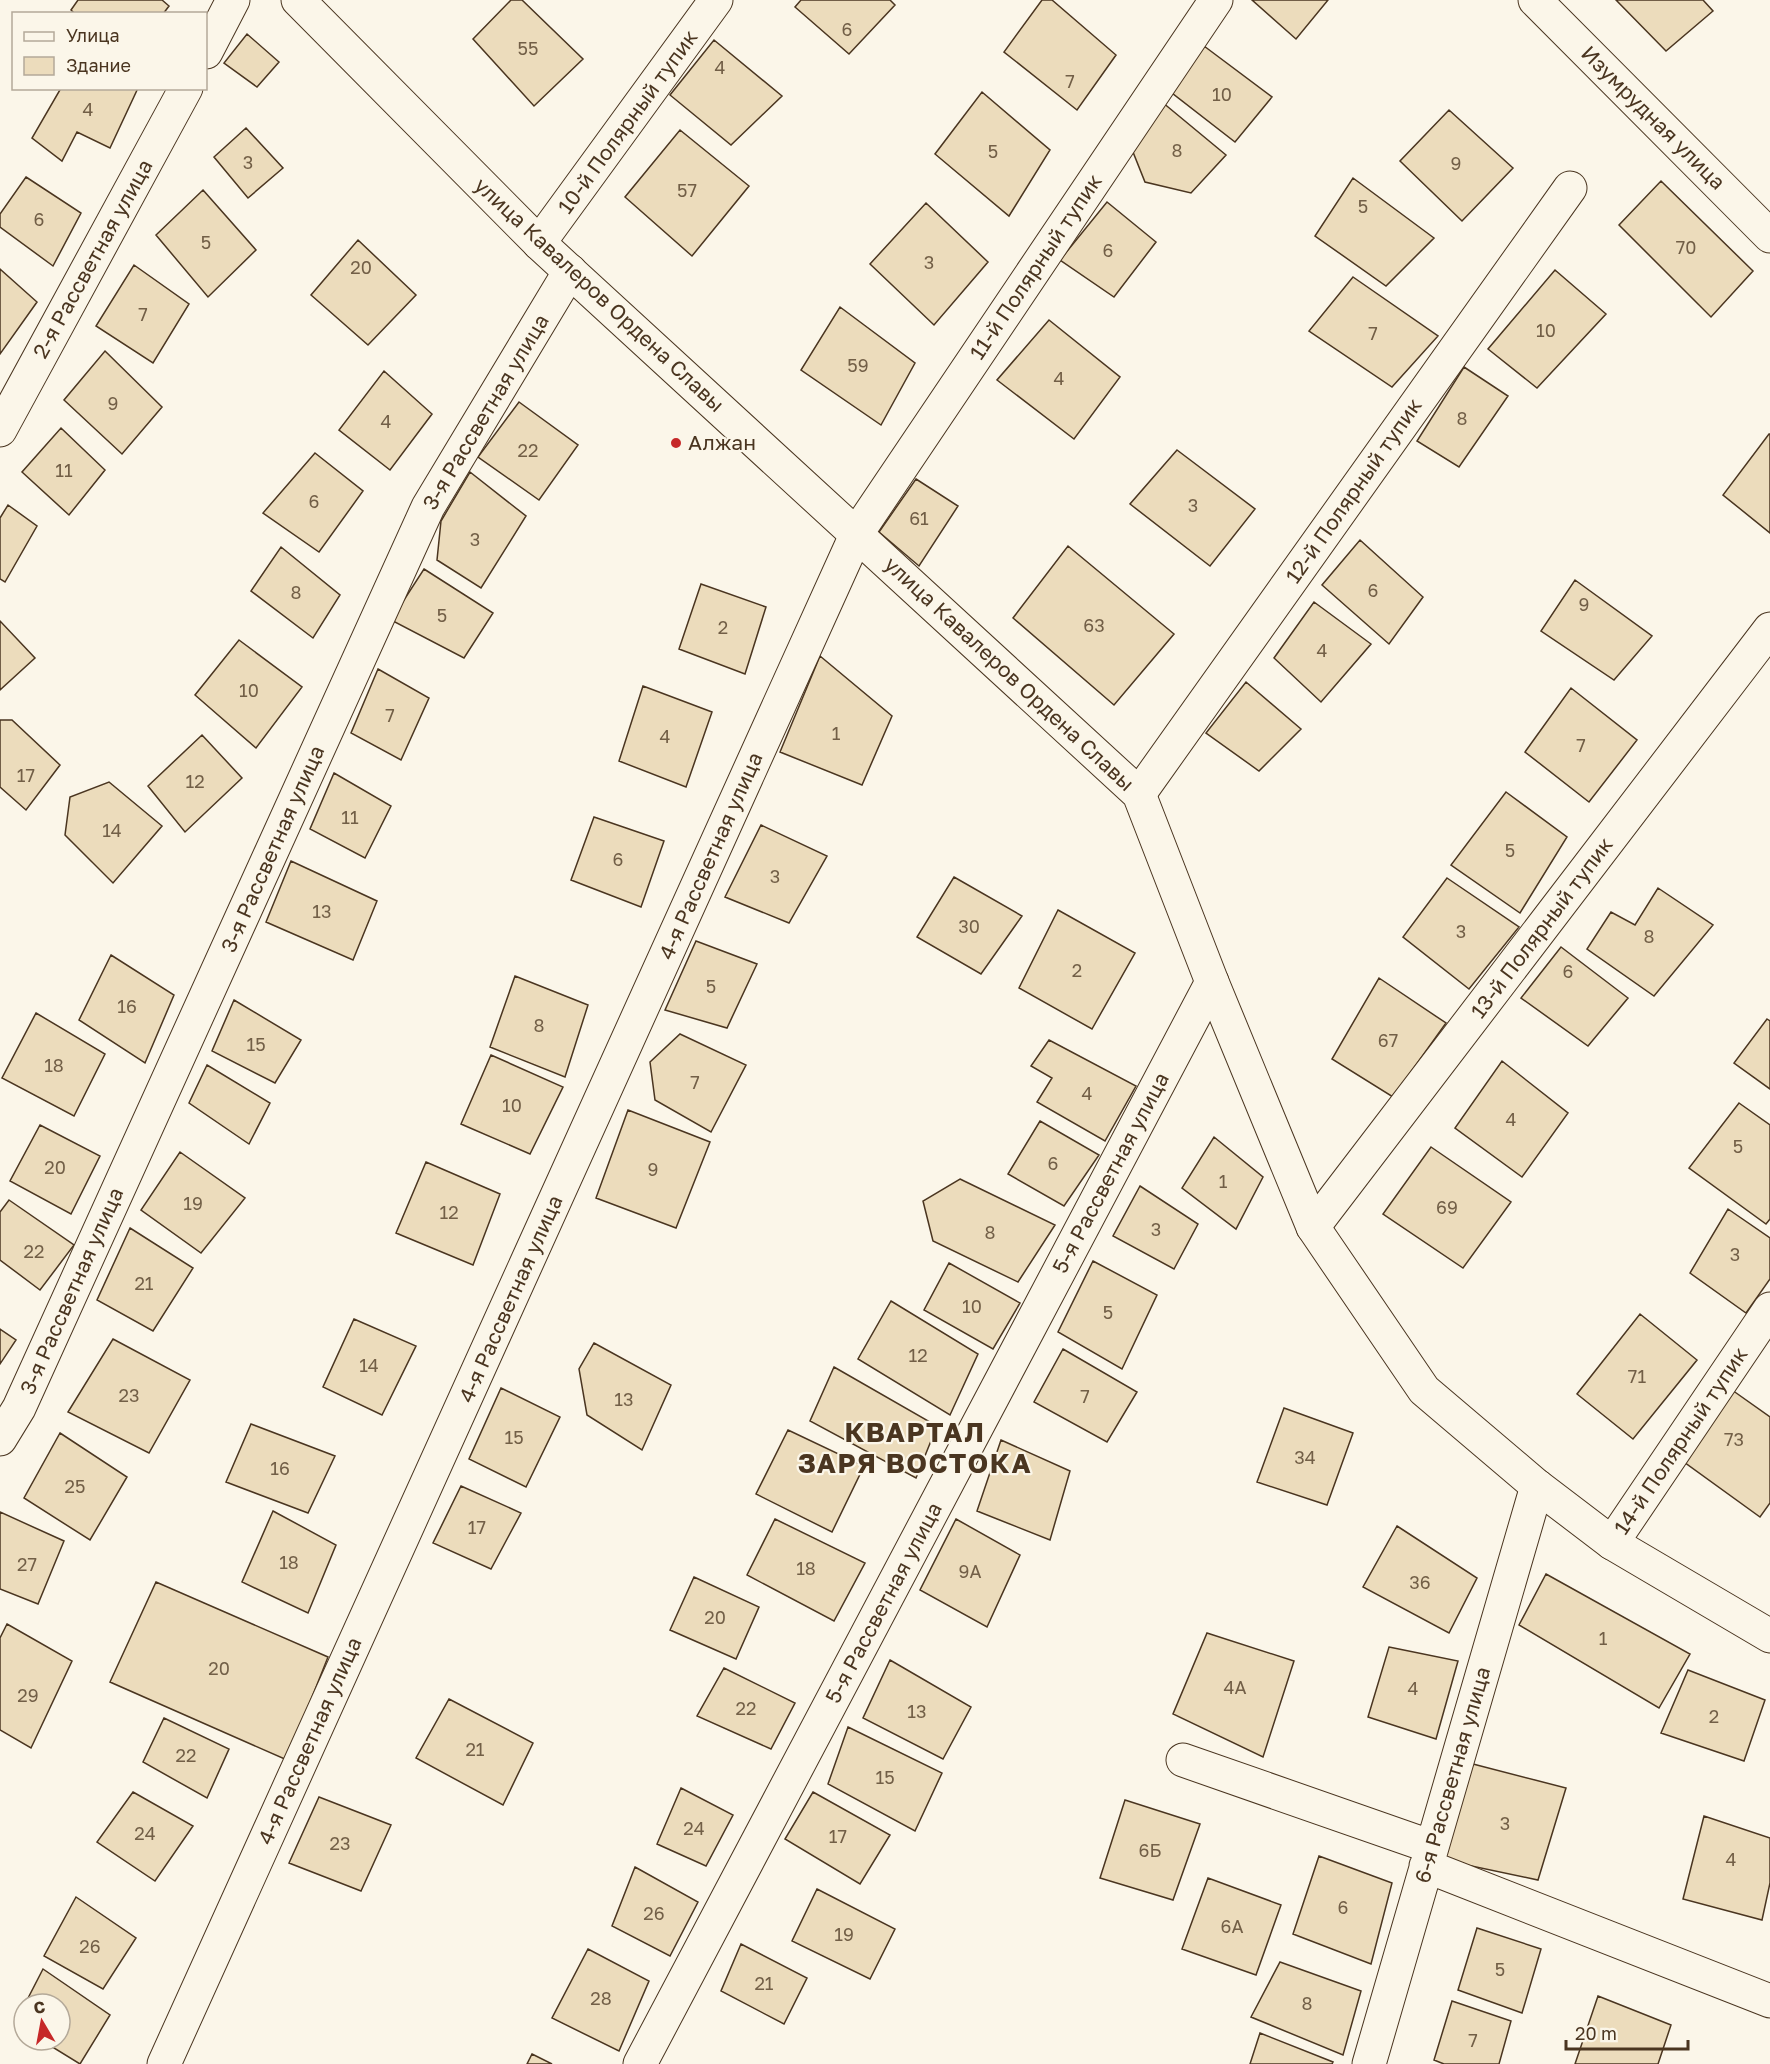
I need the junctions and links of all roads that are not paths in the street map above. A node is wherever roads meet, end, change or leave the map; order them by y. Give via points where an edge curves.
1 (233, 0) edge
2 (298, 0) edge
3 (716, 0) edge
4 (1216, 0) edge
5 (1536, 0) edge
6 (207, 50) edge
7 (185, 90) edge
8 (1570, 188) dead end
9 (1770, 236) edge
10 (539, 243) junction
11 (570, 271) junction
12 (0, 429) edge
13 (857, 533) junction
14 (1770, 629) edge
15 (1139, 794) junction
16 (1212, 982) junction
17 (1313, 1227) junction
18 (1770, 1310) edge
19 (0, 1438) edge
20 (1537, 1486) junction
21 (1612, 1543) junction
22 (1770, 1636) edge
23 (1184, 1760) dead end
24 (1429, 1856) junction
25 (1770, 2001) edge
26 (164, 2064) edge
27 (640, 2064) edge
28 (1369, 2064) edge

1 - 6 street
2 - 10 street, улица Кавалеров Ордена Славы
3 - 10 street, 10-й Полярный тупик
4 - 13 street, 11-й Полярный тупик
5 - 9 street, Изумрудная улица
7 - 12 street, 2-я Рассветная улица
8 - 15 street, 12-й Полярный тупик
10 - 11 street, улица Кавалеров Ордена Славы
11 - 13 street, улица Кавалеров Ордена Славы
11 - 19 street, 3-я Рассветная улица via 428,507 19,1408
13 - 15 street, улица Кавалеров Ордена Славы
13 - 26 street, 4-я Рассветная улица
14 - 17 street, 13-й Полярный тупик
15 - 16 street, улица Кавалеров Ордена Славы
16 - 17 street, улица Кавалеров Ордена Славы
16 - 27 street, 5-я Рассветная улица
17 - 20 street, улица Кавалеров Ордена Славы via 1424,1390
18 - 21 street, 14-й Полярный тупик
20 - 21 street, улица Кавалеров Ордена Славы
20 - 24 street, 6-я Рассветная улица
21 - 22 street, улица Кавалеров Ордена Славы
23 - 24 street
24 - 25 street
24 - 28 street, 6-я Рассветная улица

